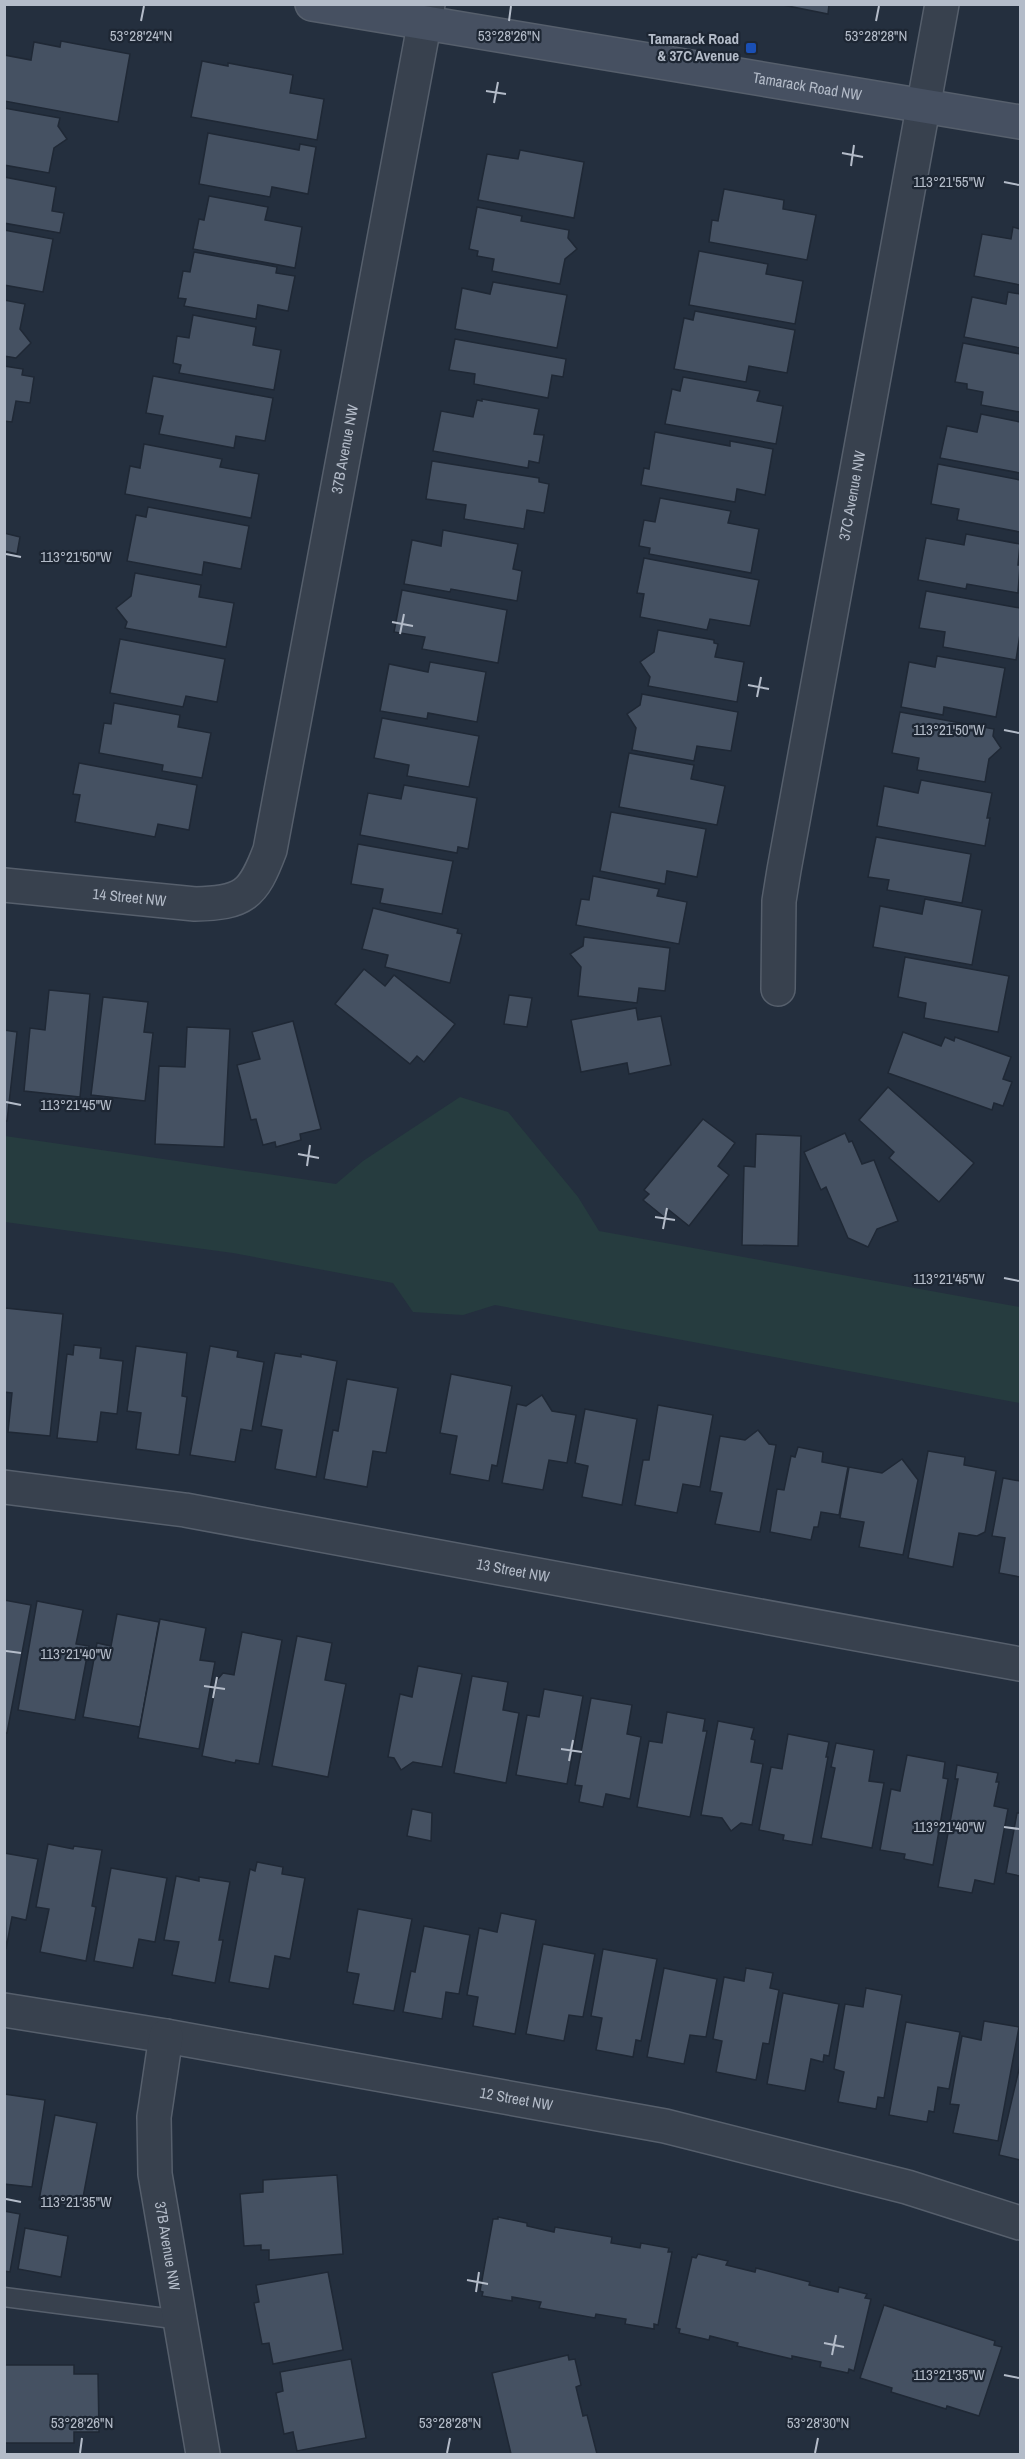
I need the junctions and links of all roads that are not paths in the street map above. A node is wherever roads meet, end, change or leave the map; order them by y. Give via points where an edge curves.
1 (312, 4) edge
2 (942, 4) edge
3 (426, 14) edge
4 (924, 107) junction
5 (1020, 122) edge
6 (4, 885) edge
7 (250, 890) joint
8 (778, 989) dead end
9 (4, 1487) edge
10 (1020, 1664) edge
11 (4, 2010) edge
12 (166, 2036) junction
13 (1020, 2223) edge
14 (4, 2297) edge
15 (181, 2320) junction
16 (203, 2454) edge

1 - 3 street, Tamarack Road NW
2 - 4 street, 37C Avenue NW
3 - 4 street, Tamarack Road NW
3 - 7 street, 37B Avenue NW via 270,850 259,880
4 - 5 street, Tamarack Road NW
4 - 8 street, 37C Avenue NW via 784,870 779,901
6 - 7 street, 14 Street NW via 195,904 235,900
9 - 10 street, 13 Street NW via 185,1510
11 - 12 street, 12 Street NW
12 - 13 street, 12 Street NW via 665,2126 897,2184
12 - 15 street, 37B Avenue NW via 153,2142
14 - 15 lane
15 - 16 street, 37B Avenue NW

